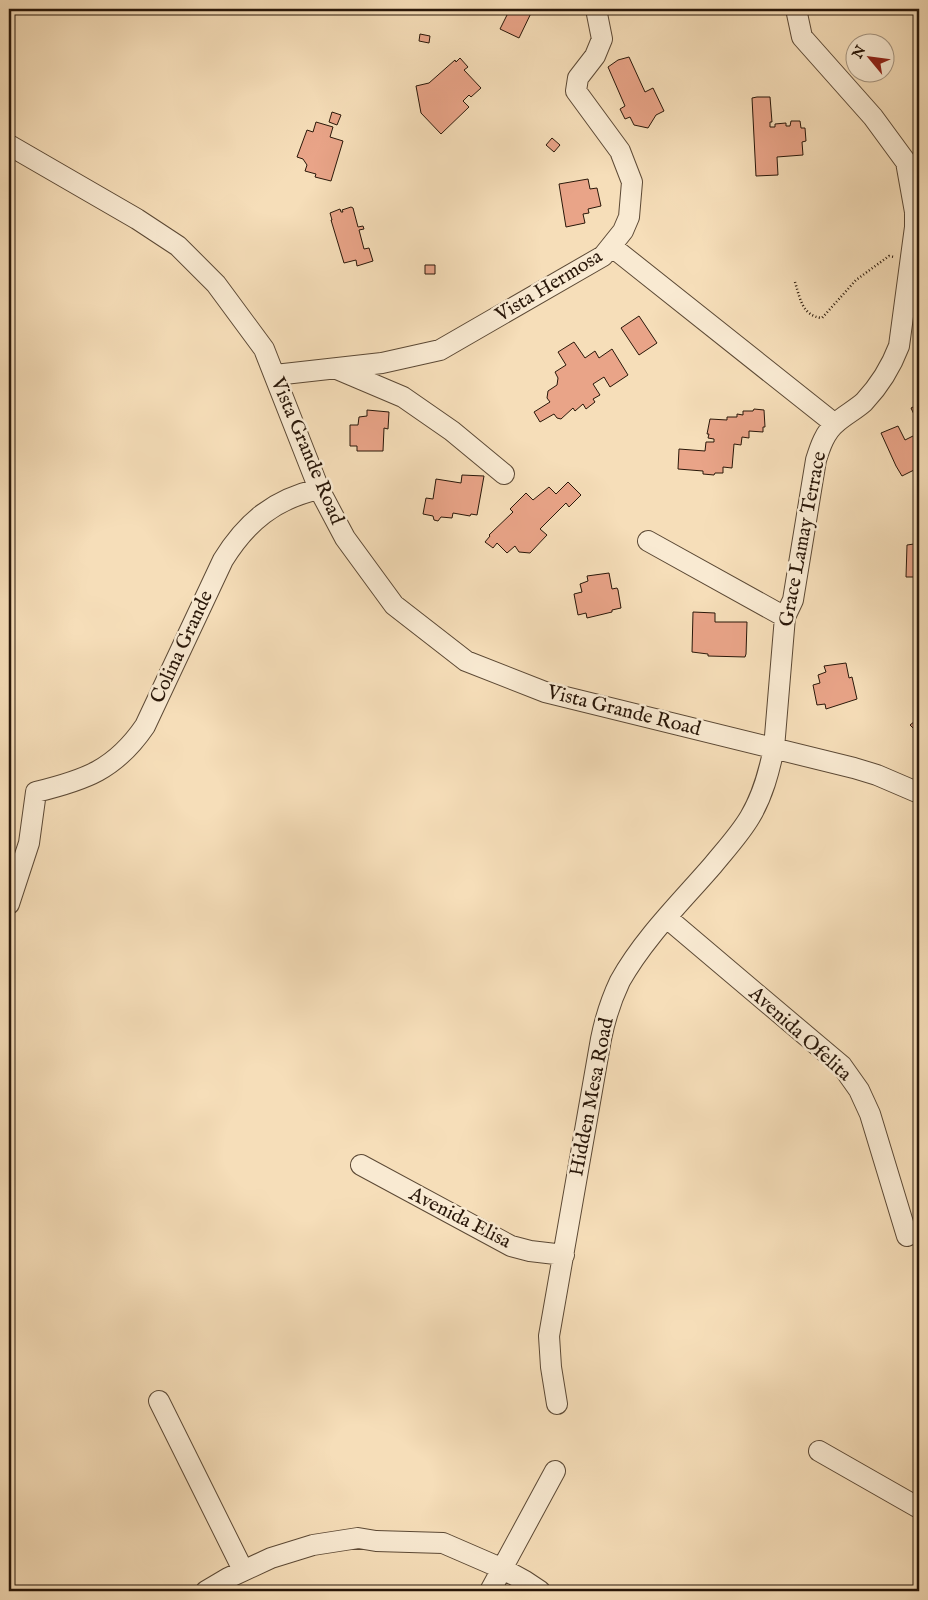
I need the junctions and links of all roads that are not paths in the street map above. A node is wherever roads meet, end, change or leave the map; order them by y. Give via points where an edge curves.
1 (596, 9) edge
2 (796, 9) edge
3 (9, 145) edge
4 (917, 212) edge
5 (611, 246) junction
6 (336, 369) junction
7 (275, 375) junction
8 (835, 424) junction
9 (504, 474) dead end
10 (319, 489) junction
11 (648, 541) dead end
12 (785, 617) junction
13 (774, 748) junction
14 (919, 793) edge
15 (9, 904) edge
16 (667, 918) junction
17 (361, 1166) dead end
18 (907, 1236) dead end
19 (564, 1255) junction
20 (159, 1401) dead end
21 (557, 1404) dead end
22 (819, 1450) dead end
23 (555, 1471) dead end
24 (919, 1508) edge
25 (503, 1569) junction
26 (243, 1570) junction
27 (206, 1591) edge
28 (490, 1591) edge
29 (540, 1591) edge

1 - 5 street, Vista Hermosa via 602,40 595,56 578,78 576,91 620,151 632,182 629,217 624,231
2 - 4 street, Grace Lamay Terrace via 802,37 873,117 906,162
3 - 7 street, Vista Grande Road via 178,246 216,284 264,349
4 - 8 street, Grace Lamay Terrace via 893,362 869,396
5 - 6 street, Vista Hermosa via 604,256 440,350
5 - 8 street
6 - 7 street, Vista Hermosa
6 - 9 street via 403,397 452,431
7 - 10 street, Vista Grande Road
8 - 12 street, Grace Lamay Terrace via 823,441 816,460 793,600
10 - 13 street, Vista Grande Road via 345,538 394,605 466,660 545,692
10 - 15 street, Colina Grande via 293,496 268,510 232,545 145,726 130,746 110,764 91,775 36,792 29,842
11 - 12 street
12 - 13 street, Grace Lamay Terrace
13 - 14 street, Vista Grande Road via 877,775
13 - 16 street, Hidden Mesa Road via 766,782 751,816
16 - 18 street, Avenida Ofelita via 842,1066 859,1090 870,1114
16 - 19 street, Hidden Mesa Road via 627,970 608,1010 600,1039
17 - 19 street, Avenida Elisa via 511,1246
19 - 21 street, Hidden Mesa Road via 549,1336
20 - 26 street
22 - 24 street
23 - 25 street
25 - 26 street via 443,1543 358,1538 313,1545
25 - 28 street
25 - 29 street
26 - 27 street

